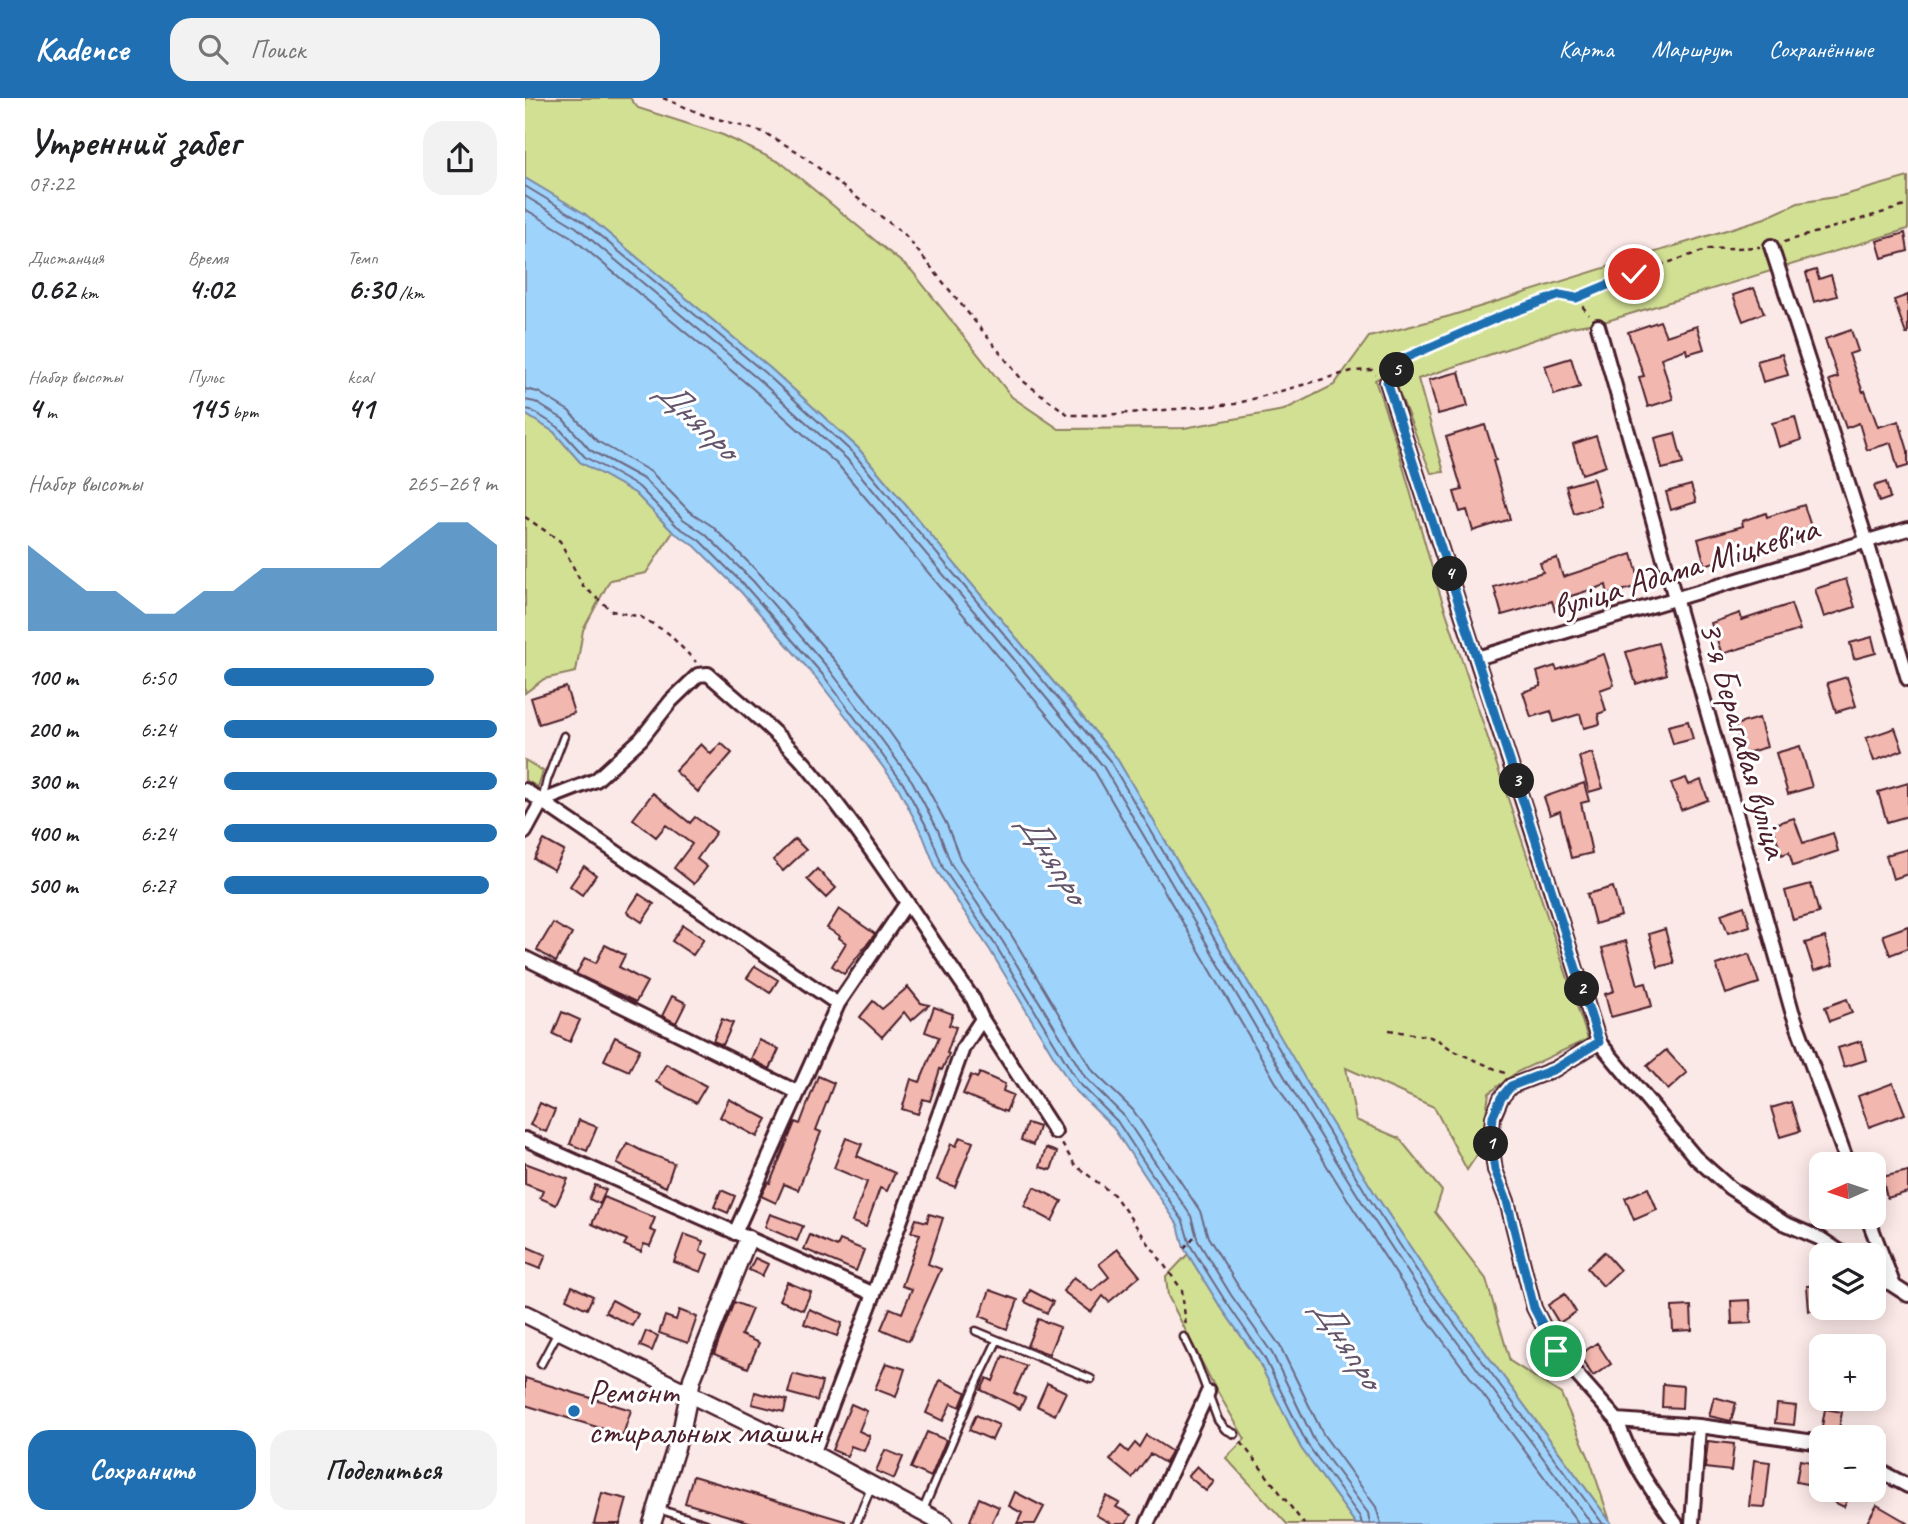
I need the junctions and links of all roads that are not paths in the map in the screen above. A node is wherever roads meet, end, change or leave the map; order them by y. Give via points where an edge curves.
1 (1771, 246) road end
2 (1598, 326) road end
3 (1387, 382) road end
4 (1908, 529) edge
5 (1867, 542) junction
6 (1675, 599) junction
7 (1477, 659) junction
8 (1908, 679) edge
9 (564, 736) dead end
10 (525, 790) edge
11 (542, 801) junction
12 (525, 832) edge
13 (906, 904) junction
14 (525, 958) edge
15 (838, 1004) junction
16 (982, 1019) junction
17 (1599, 1042) junction
18 (797, 1092) junction
19 (1055, 1132) road end
20 (525, 1139) edge
21 (1843, 1152) edge
22 (1872, 1229) edge
23 (741, 1236) junction
24 (1827, 1243) edge
25 (1886, 1281) edge
26 (1894, 1286) junction
27 (874, 1294) junction
28 (1908, 1295) edge
29 (525, 1314) edge
30 (558, 1330) junction
31 (976, 1331) dead end
32 (1184, 1337) road end
33 (997, 1341) junction
34 (541, 1364) dead end
35 (1091, 1379) dead end
36 (1208, 1392) junction
37 (689, 1395) junction
38 (1616, 1420) junction
39 (1699, 1426) junction
40 (1235, 1434) road end
41 (1809, 1441) edge
42 (813, 1454) junction
43 (1886, 1474) edge
44 (872, 1485) junction
45 (1908, 1486) edge
46 (923, 1512) junction
47 (654, 1516) edge
48 (706, 1524) edge
49 (856, 1524) edge
50 (944, 1524) edge
51 (1147, 1524) edge
52 (1676, 1524) edge
53 (1692, 1524) edge

1 - 5 street
2 - 6 street, 3-я Берагавая вуліца
3 - 7 street
4 - 5 street, вуліца Адама Міцкевіча
5 - 6 street, вуліца Адама Міцкевіча
5 - 8 street
6 - 7 street, вуліца Адама Міцкевіча
6 - 21 street, 3-я Берагавая вуліца via 1792,1011
7 - 17 street
9 - 11 lane
10 - 11 street
11 - 12 street
11 - 13 street via 596,780 641,739 698,675 708,674 805,764
11 - 15 street
13 - 15 street
13 - 16 street via 973,999
14 - 18 street
15 - 18 street
16 - 19 street
16 - 27 street via 963,1048
17 - 24 street via 1695,1157 1730,1188 1784,1223
17 - 38 street via 1555,1069 1511,1086 1493,1116 1491,1142 1534,1308 1556,1351
18 - 23 street
20 - 23 street
22 - 26 street
23 - 27 street
23 - 37 street
25 - 26 street
26 - 28 street
27 - 42 street
29 - 30 street
30 - 34 lane
30 - 37 street
31 - 33 lane
32 - 36 lane
33 - 35 lane
33 - 46 lane
36 - 40 lane via 1218,1420
36 - 51 street
37 - 42 street
37 - 47 street
38 - 39 street
38 - 52 street via 1631,1458
39 - 41 street
39 - 53 street
42 - 44 street
43 - 45 street
44 - 46 street
44 - 49 lane
46 - 50 street
47 - 48 lane

